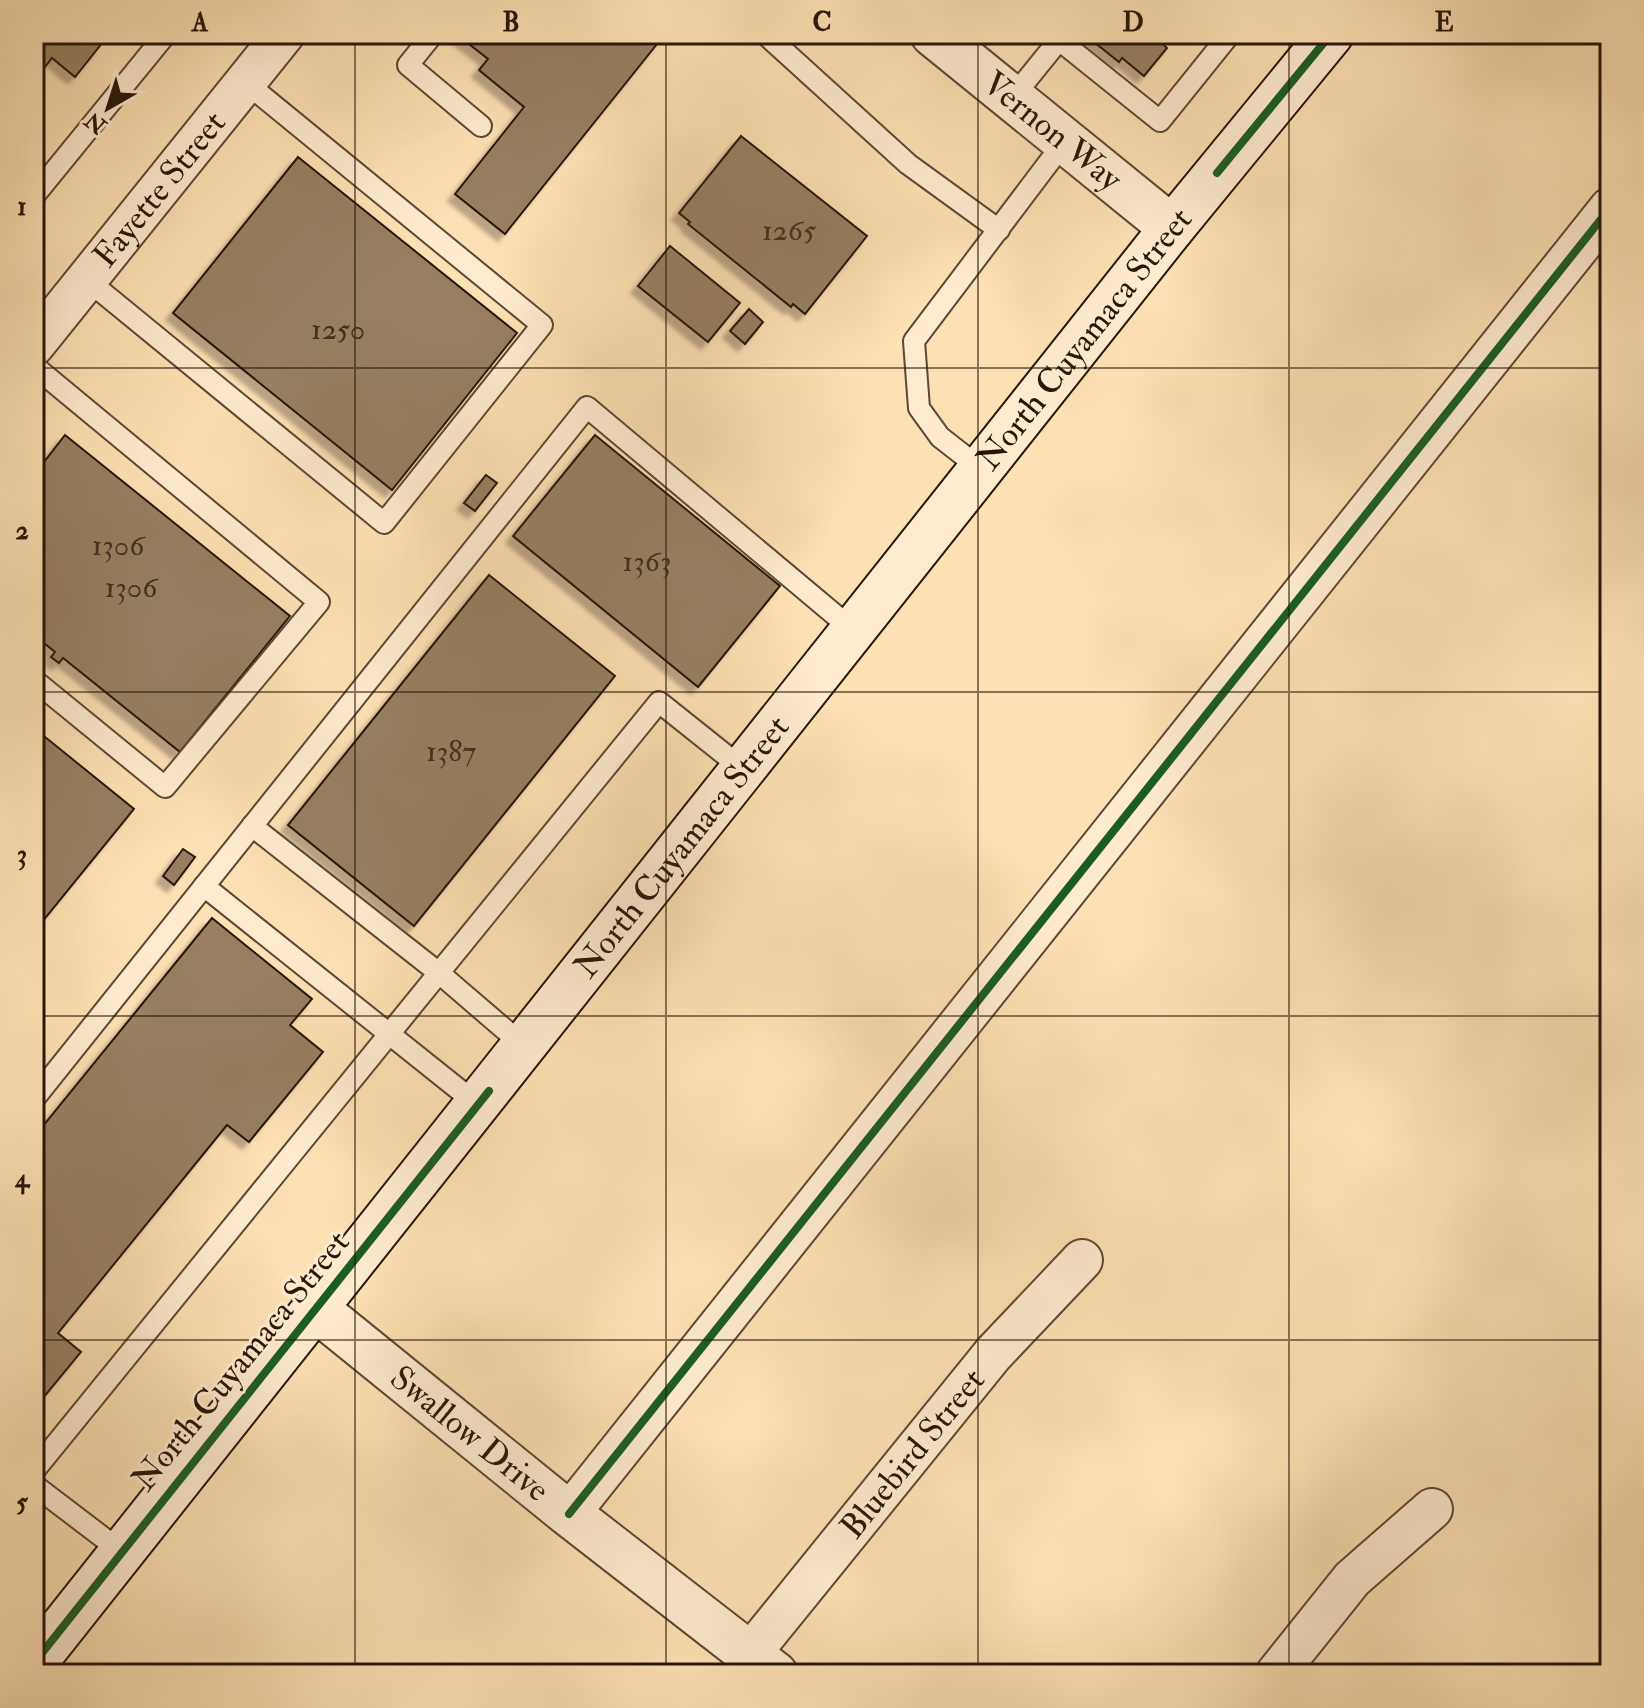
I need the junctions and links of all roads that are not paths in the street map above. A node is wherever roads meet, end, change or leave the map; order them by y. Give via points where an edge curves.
1 (166, 34) edge
2 (284, 34) edge
3 (433, 34) edge
4 (765, 34) edge
5 (933, 34) edge
6 (1230, 34) edge
7 (1331, 34) edge
8 (245, 82) junction
9 (1012, 98) junction
10 (481, 126) dead end
11 (1065, 141) junction
12 (34, 196) edge
13 (1610, 208) edge
14 (1172, 228) junction
15 (999, 230) junction
16 (86, 279) junction
17 (34, 345) edge
18 (34, 366) edge
19 (981, 469) junction
20 (853, 630) junction
21 (34, 680) edge
22 (743, 769) junction
23 (252, 826) junction
24 (204, 886) junction
25 (439, 973) junction
26 (389, 1034) junction
27 (524, 1046) junction
28 (34, 1099) edge
29 (477, 1104) junction
30 (1082, 1260) dead end
31 (316, 1309) junction
32 (34, 1471) edge
33 (34, 1485) edge
34 (1432, 1509) dead end
35 (569, 1514) junction
36 (122, 1552) junction
37 (34, 1663) edge
38 (763, 1664) edge
39 (1276, 1674) edge

1 - 12 lane
2 - 8 street, Fayette Street
3 - 10 lane via 408,65
4 - 15 lane via 908,164
5 - 9 main road, Vernon Way
6 - 9 lane via 1160,121 1059,40
7 - 14 main road, North Cuyamaca Street
8 - 16 street, Fayette Street
8 - 16 lane via 542,325 384,523
9 - 11 main road, Vernon Way
11 - 14 main road, Vernon Way
11 - 15 lane
13 - 35 street
14 - 19 main road, North Cuyamaca Street
15 - 19 lane via 914,341 919,408 940,437
16 - 17 street, Fayette Street
18 - 21 lane via 319,602 165,787
19 - 20 main road, North Cuyamaca Street
20 - 22 main road, North Cuyamaca Street
20 - 23 lane via 587,407
22 - 25 lane via 659,702
22 - 27 main road, North Cuyamaca Street
23 - 24 lane
23 - 25 lane
24 - 26 lane
24 - 28 lane
25 - 26 lane
25 - 27 lane
26 - 29 lane
26 - 32 lane
27 - 29 main road, North Cuyamaca Street
29 - 31 main road, North Cuyamaca Street
30 - 38 street, Bluebird Street via 993,1354
31 - 35 main road, Swallow Drive
31 - 36 main road, North Cuyamaca Street
33 - 36 lane
34 - 39 street via 1352,1579
35 - 38 main road, Swallow Drive
36 - 37 main road, North Cuyamaca Street

